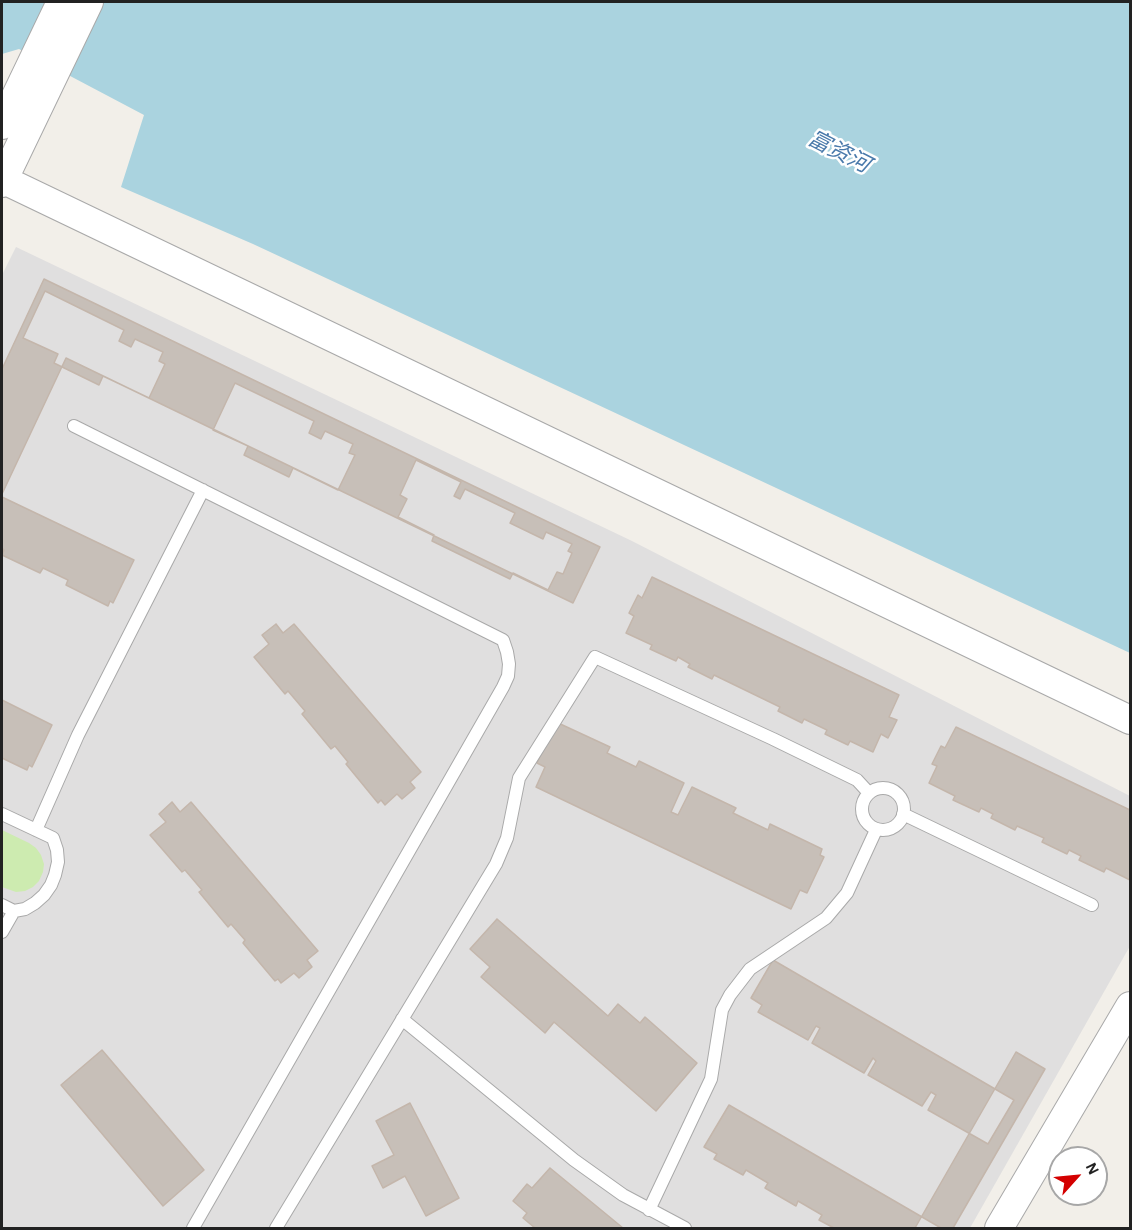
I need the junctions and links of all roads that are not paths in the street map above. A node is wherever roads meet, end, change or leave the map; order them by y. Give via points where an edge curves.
1 (61, 2) edge
2 (89, 2) edge
3 (40, 75) junction
4 (2, 125) edge
5 (2, 181) edge
6 (74, 426) dead end
7 (203, 490) junction
8 (1131, 720) edge
9 (869, 793) junction
10 (2, 814) edge
11 (903, 814) junction
12 (36, 830) junction
13 (876, 830) junction
14 (2, 905) edge
15 (1092, 905) dead end
16 (14, 911) junction
17 (2, 932) edge
18 (1131, 1006) edge
19 (402, 1019) junction
20 (649, 1210) junction
21 (193, 1228) edge
22 (276, 1228) edge
23 (685, 1228) edge
24 (999, 1228) edge

1 - 3 street
2 - 3 street
3 - 4 street
3 - 5 street
5 - 8 street
6 - 7 lane
7 - 12 lane via 78,735
7 - 21 lane via 503,640 509,664 503,687
9 - 11 lane via 893,790 903,802
9 - 13 lane via 861,808 868,825
9 - 19 lane via 857,780 595,657 519,778 507,838 496,864
10 - 12 lane
11 - 13 lane via 894,828
11 - 15 lane
12 - 16 lane via 52,838 58,862 55,875 36,903
13 - 20 lane via 847,893 826,918 750,969 730,995 722,1010 711,1079
14 - 16 lane
16 - 17 lane
18 - 24 street
19 - 20 lane via 550,1143
19 - 22 lane
20 - 23 lane

